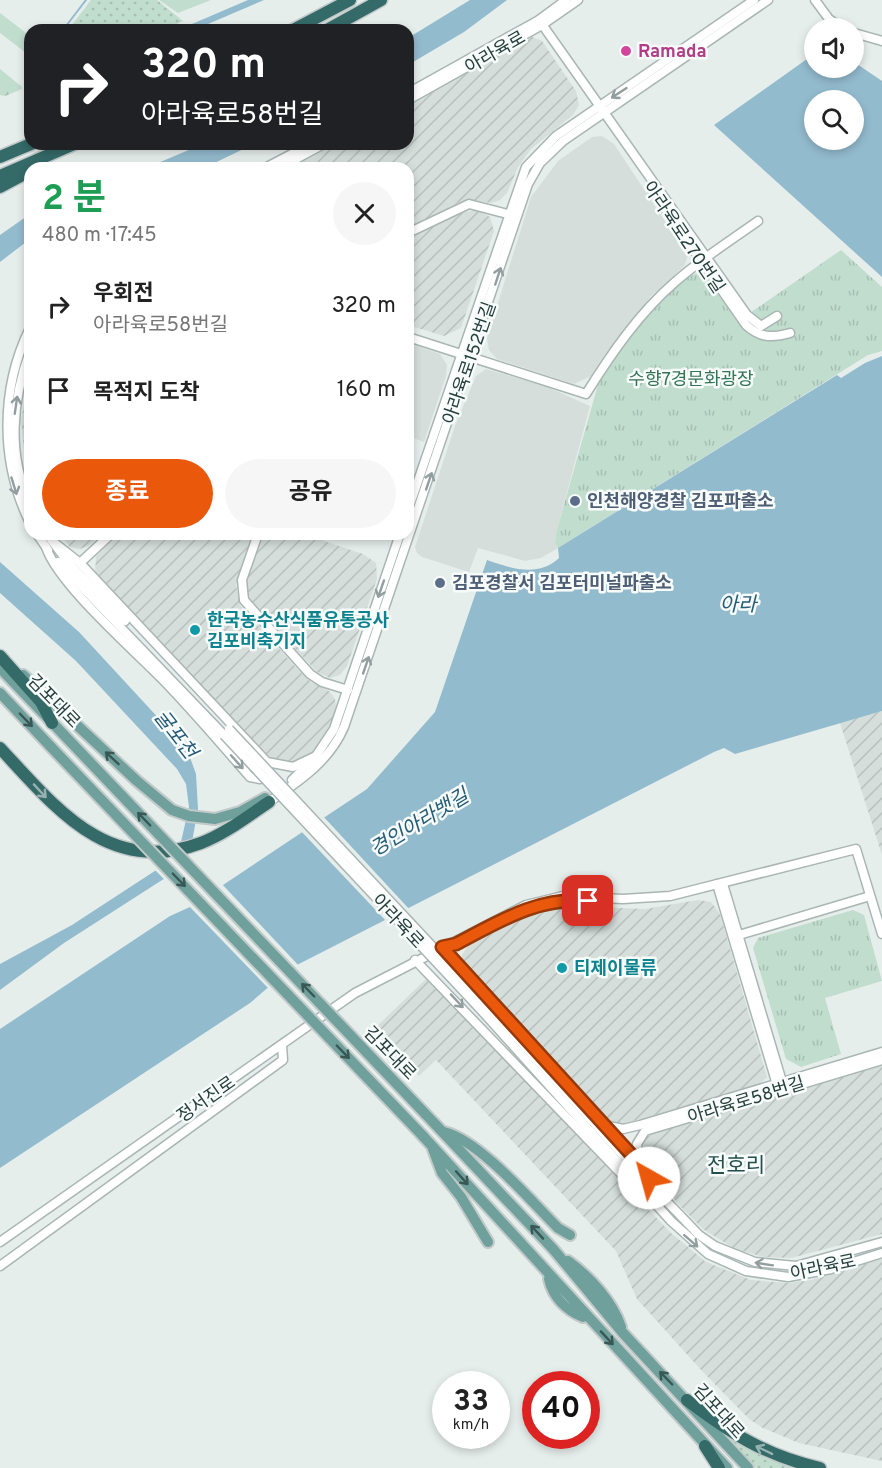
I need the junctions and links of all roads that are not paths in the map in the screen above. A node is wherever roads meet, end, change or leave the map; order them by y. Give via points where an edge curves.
1 (350, 0) edge
2 (381, 0) edge
3 (566, 0) edge
4 (578, 0) edge
5 (754, 0) edge
6 (768, 0) edge
7 (815, 0) edge
8 (828, 18) edge
9 (540, 22) junction
10 (304, 24) edge
11 (338, 24) edge
12 (864, 36) edge
13 (882, 41) edge
14 (414, 90) edge
15 (414, 96) edge
16 (602, 112) junction
17 (24, 147) edge
18 (60, 150) edge
19 (63, 150) edge
20 (300, 150) edge
21 (313, 150) edge
22 (0, 156) edge
23 (32, 162) edge
24 (44, 162) edge
25 (276, 162) edge
26 (290, 162) edge
27 (24, 166) edge
28 (24, 174) edge
29 (0, 176) edge
30 (0, 187) edge
31 (513, 215) junction
32 (758, 221) dead end
33 (414, 230) edge
34 (703, 259) junction
35 (777, 316) dead end
36 (748, 322) junction
37 (764, 326) junction
38 (414, 333) edge
39 (790, 333) dead end
40 (771, 337) junction
41 (414, 339) edge
42 (24, 343) edge
43 (462, 352) junction
44 (471, 356) junction
45 (24, 372) edge
46 (24, 484) edge
47 (414, 492) edge
48 (24, 509) edge
49 (414, 522) edge
50 (105, 540) edge
51 (256, 540) edge
52 (398, 540) edge
53 (408, 540) edge
54 (48, 541) edge
55 (80, 563) junction
56 (0, 655) edge
57 (0, 668) edge
58 (348, 690) junction
59 (0, 693) edge
60 (52, 723) junction
61 (0, 748) edge
62 (316, 756) junction
63 (263, 757) junction
64 (267, 800) junction
65 (719, 885) junction
66 (870, 896) junction
67 (882, 934) edge
68 (739, 935) junction
69 (442, 947) junction
70 (415, 960) junction
71 (453, 962) junction
72 (436, 979) junction
73 (486, 1009) junction
74 (282, 1045) junction
75 (882, 1052) edge
76 (882, 1060) edge
77 (780, 1086) junction
78 (604, 1125) junction
79 (439, 1128) junction
80 (432, 1145) junction
81 (639, 1163) junction
82 (660, 1193) junction
83 (651, 1199) junction
84 (570, 1235) dead end
85 (0, 1242) edge
86 (488, 1242) dead end
87 (882, 1242) edge
88 (882, 1253) edge
89 (0, 1266) edge
90 (687, 1400) junction
91 (705, 1446) junction
92 (719, 1468) edge
93 (727, 1468) edge
94 (747, 1468) edge
95 (820, 1468) edge

1 - 10 highway
2 - 11 highway
3 - 9 street, 아라육로
4 - 9 street, 아라육로
5 -> 16 street, 아라육로152번길
6 - 16 street, 아라육로152번길
7 - 8 street
9 - 14 street, 아라육로
9 - 15 street, 아라육로
9 - 16 street, 아라육로270번길
12 - 13 street
16 - 31 street, 아라육로152번길 via 556,136 532,159 522,175
16 - 34 street, 아라육로270번길
17 - 22 highway
18 - 23 highway
19 - 24 highway
20 - 25 street
21 - 26 street
27 - 29 highway
28 - 30 highway
31 - 33 street via 470,204
31 - 43 street, 아라육로152번길
44 -> 31 street, 아라육로152번길
32 - 34 street
34 - 36 street, 아라육로270번길
34 - 44 street via 642,316 586,394
35 - 37 street
36 - 37 street
36 - 40 street, 아라육로270번길 via 755,333
37 - 40 street via 771,329
38 - 43 street
39 - 40 street
41 - 43 street
42 -> 48 street via 11,375 5,425 11,478
43 - 44 street
43 - 47 street, 아라육로152번길
49 -> 44 street, 아라육로152번길
46 -> 45 street via 15,431 16,400
50 - 55 street
51 - 58 street via 242,580 243,600 310,674
52 -> 58 street
64 -> 53 street, 아라육로152번길 via 316,767 341,734
54 - 55 street via 65,549
54 -> 63 street via 50,560 70,585 255,779 267,771
54 - 73 street, 아라육로, bridge
55 - 63 street
56 - 60 highway via 41,702
64 -> 56 main road via 231,815 205,819 172,810
57 - 60 main road, 김포대로
58 - 62 street via 334,729
59 -> 80 main road, 김포대로, bridge
79 -> 60 main road, 김포대로, bridge
61 -> 64 highway via 66,817 108,843 136,850 176,850 202,843
62 - 63 street via 298,766 286,767 272,765
62 - 64 street
65 - 66 street via 856,849
65 - 68 street
65 - 69 street via 651,899 544,899
65 - 77 street
66 - 67 street
66 - 68 street
68 - 77 street
69 - 70 street, 정서진로
69 - 71 street
70 - 72 street
70 - 74 street, 정서진로 via 355,993
71 - 72 street via 439,970
71 - 78 street
72 -> 83 street via 617,1172
73 - 82 street, 아라육로
73 - 83 street, 아라육로
74 - 85 street, 정서진로
74 - 89 street via 283,1060
75 - 77 street
76 - 77 street, 아라육로58번길
77 - 78 street via 630,1128
77 - 81 street, 아라육로58번길 via 645,1131 637,1144
78 - 81 street
79 - 84 main road via 477,1150
90 -> 79 main road, 김포대로
80 - 86 main road via 442,1173
80 -> 91 main road, 김포대로
81 - 82 street
87 -> 82 street, 아라육로 via 803,1265 755,1262 707,1241
83 -> 88 street, 아라육로 via 702,1250 756,1274 807,1274
90 - 94 main road, 김포대로
95 -> 90 highway via 769,1453 729,1432
91 - 92 highway
91 - 93 main road, 김포대로

